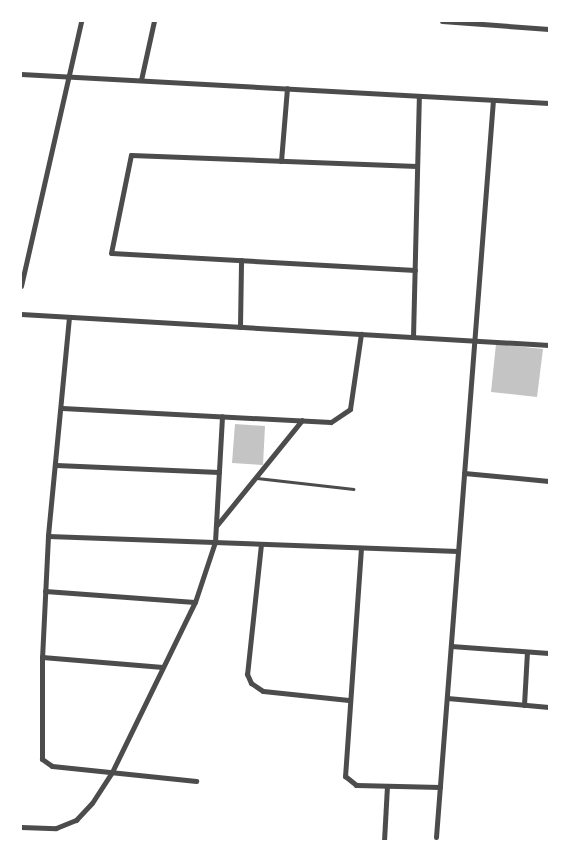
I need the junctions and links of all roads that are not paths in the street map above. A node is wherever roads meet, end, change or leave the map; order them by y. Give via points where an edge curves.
1 (81, 21) edge
2 (154, 21) edge
3 (442, 21) edge
4 (543, 21) edge
5 (541, 28) junction
6 (549, 29) edge
7 (21, 74) edge
8 (69, 76) junction
9 (141, 80) junction
10 (287, 88) junction
11 (419, 96) junction
12 (493, 100) junction
13 (549, 103) edge
14 (281, 161) junction
15 (417, 166) junction
16 (240, 260) junction
17 (415, 270) junction
18 (21, 286) edge
19 (21, 314) edge
20 (69, 316) junction
21 (240, 327) junction
22 (361, 334) junction
23 (413, 337) junction
24 (475, 341) junction
25 (549, 345) edge
26 (62, 408) junction
27 (222, 416) junction
28 (302, 420) junction
29 (56, 465) junction
30 (219, 472) junction
31 (464, 473) junction
32 (256, 478) junction
33 (549, 480) edge
34 (353, 488) dead end
35 (216, 526) junction
36 (48, 536) junction
37 (215, 542) junction
38 (261, 544) junction
39 (361, 548) junction
40 (458, 551) junction
41 (45, 591) junction
42 (195, 602) junction
43 (451, 646) junction
44 (527, 652) junction
45 (549, 653) edge
46 (42, 657) junction
47 (163, 667) junction
48 (447, 698) junction
49 (349, 700) junction
50 (524, 705) junction
51 (549, 707) edge
52 (112, 772) junction
53 (196, 781) dead end
54 (387, 786) junction
55 (440, 787) junction
56 (21, 827) edge
57 (436, 837) dead end
58 (384, 841) edge

1 - 8 street
2 - 9 street
3 - 5 street
4 - 5 street
5 - 6 street
7 - 8 street
8 - 9 street
8 - 18 street
9 - 10 street
10 - 11 street
10 - 14 street
11 - 12 street
11 - 15 street
12 - 13 street
12 - 24 street
14 - 15 street
14 - 16 street via 131,155 111,254
15 - 17 street
16 - 17 street
16 - 21 street
17 - 23 street
19 - 20 street
20 - 21 street
20 - 26 street
21 - 22 street
22 - 23 street
22 - 28 street via 350,409 331,422
23 - 24 street
24 - 25 street
24 - 31 street
26 - 27 street
26 - 29 street
27 - 28 street
27 - 30 street
28 - 32 street
29 - 30 street
29 - 36 street
30 - 35 street
31 - 33 street
31 - 40 street
32 - 34 lane
32 - 35 street
35 - 37 street
36 - 37 street
36 - 41 street
37 - 38 street
37 - 42 street
38 - 39 street
38 - 49 street via 247,674 251,683 263,692
39 - 40 street
39 - 49 street
40 - 43 street
41 - 42 street
41 - 46 street
42 - 47 street
43 - 44 street
43 - 48 street
44 - 45 street
44 - 50 street
46 - 47 street
46 - 52 street via 42,758 52,766
47 - 52 street
48 - 50 street
48 - 55 street
49 - 54 street via 344,776 356,785
50 - 51 street
52 - 53 street
52 - 56 street via 92,803 76,820 56,828
54 - 55 street
54 - 58 street
55 - 57 street

